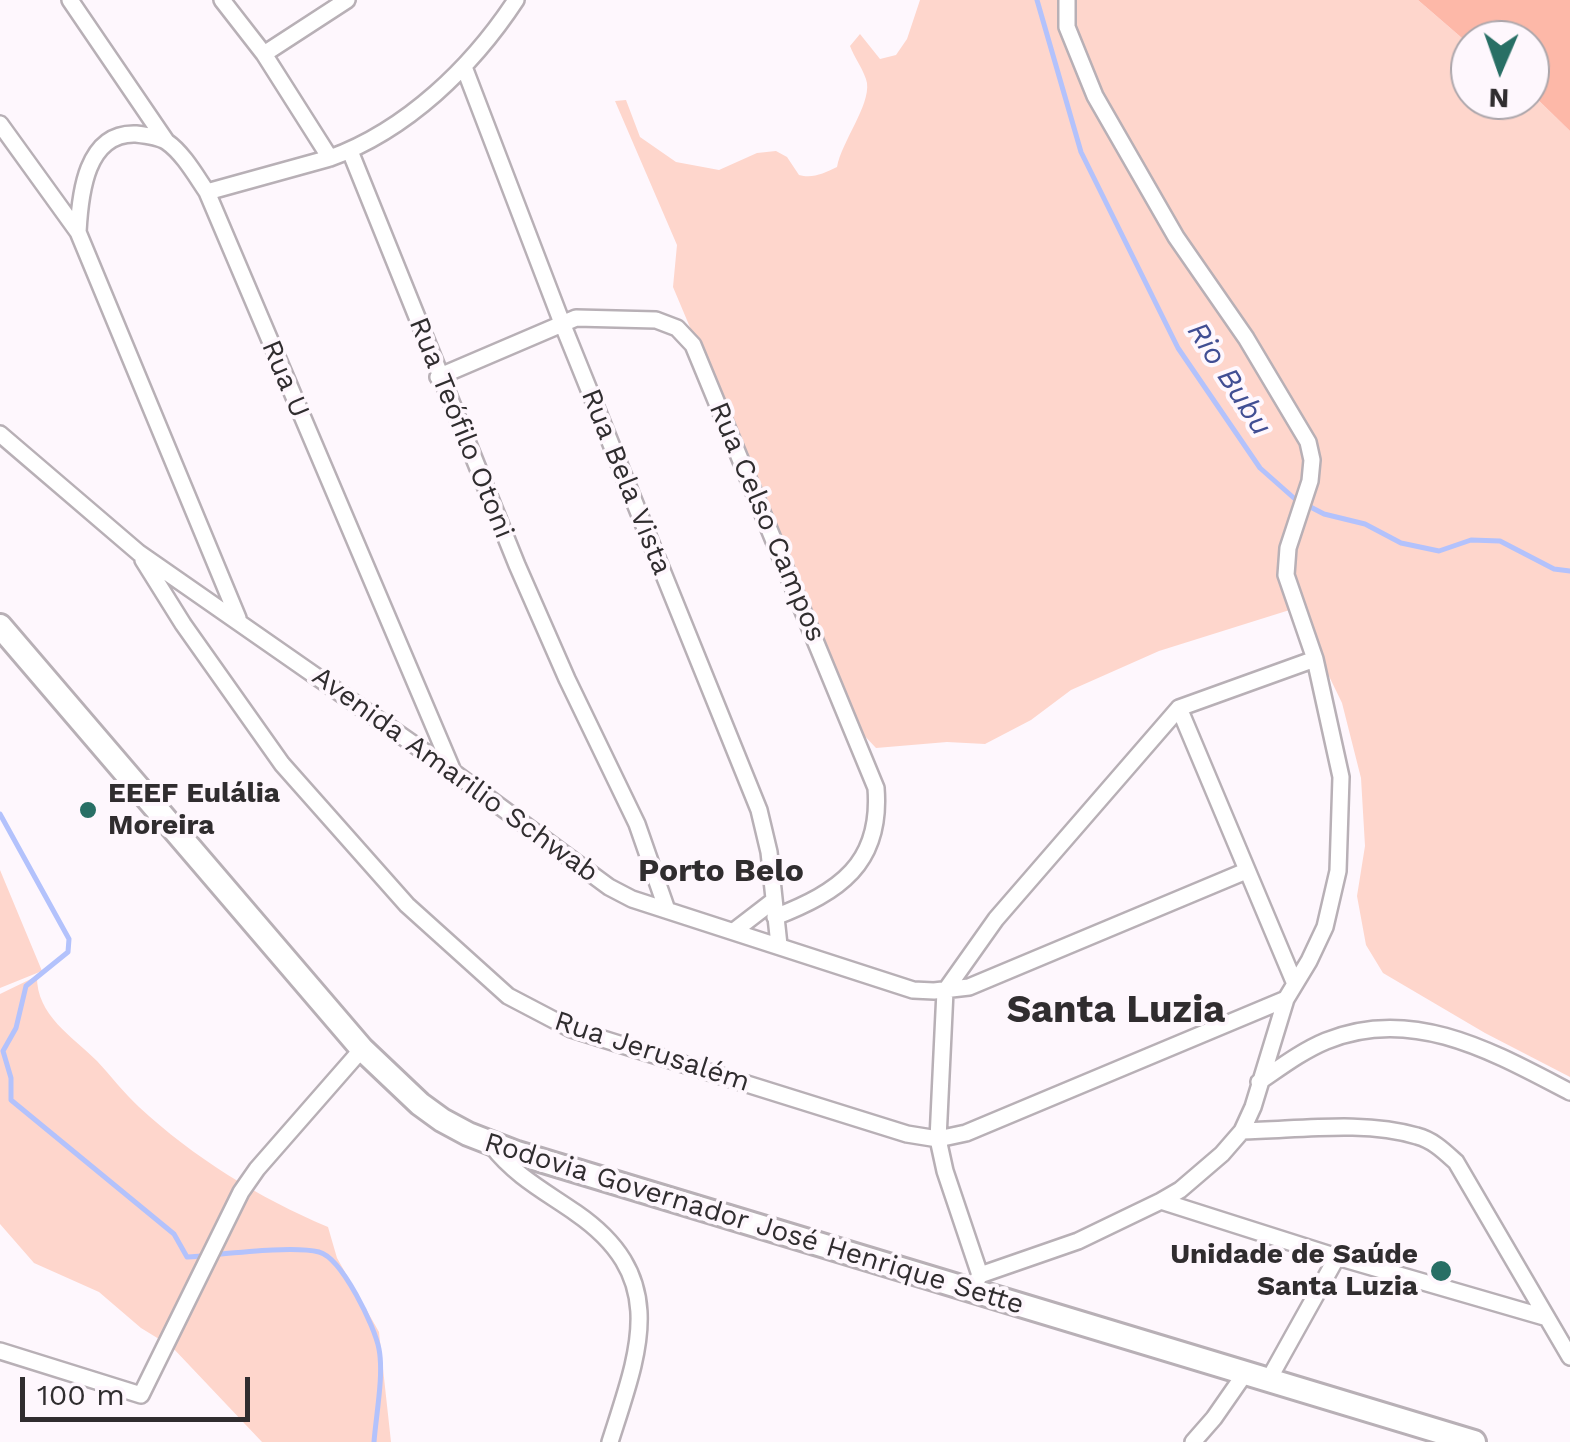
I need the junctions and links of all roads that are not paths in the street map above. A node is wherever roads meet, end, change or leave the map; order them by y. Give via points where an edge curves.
1 (70, 0) edge
2 (222, 0) edge
3 (347, 0) edge
4 (516, 0) edge
5 (1067, 0) edge
6 (264, 54) junction
7 (464, 66) junction
8 (0, 124) edge
9 (166, 141) junction
10 (350, 151) junction
11 (330, 158) junction
12 (206, 192) junction
13 (78, 232) junction
14 (562, 323) junction
15 (438, 376) junction
16 (0, 434) edge
17 (139, 553) junction
18 (238, 619) junction
19 (0, 626) edge
20 (1316, 658) junction
21 (1180, 708) junction
22 (452, 771) junction
23 (1246, 871) junction
24 (774, 909) junction
25 (667, 910) junction
26 (734, 931) junction
27 (780, 946) junction
28 (1295, 984) junction
29 (946, 990) junction
30 (1286, 999) junction
31 (362, 1049) junction
32 (1260, 1082) junction
33 (1570, 1092) edge
34 (1242, 1131) junction
35 (938, 1139) junction
36 (490, 1142) junction
37 (1161, 1202) junction
38 (1336, 1258) junction
39 (975, 1283) junction
40 (1544, 1317) junction
41 (0, 1351) edge
42 (1570, 1357) edge
43 (1258, 1375) junction
44 (610, 1442) edge
45 (1193, 1442) edge
46 (1474, 1442) edge

1 - 9 street, Rua U
2 - 6 street
3 - 6 street
4 - 7 street
5 - 20 street via 1067,27 1095,96 1308,442 1310,481 1286,574
6 - 11 street
7 - 10 street via 404,117
7 - 14 street, Rua Bela Vista
8 - 13 street
9 - 12 street, Rua U
9 - 13 street via 132,134 97,152 81,196
10 - 11 street
10 - 15 street, Rua Teófilo Otoni
11 - 12 street
12 - 22 street, Rua U
13 - 18 street
14 - 15 street, Rua Celso Campos
14 - 24 street, Rua Bela Vista via 760,810
14 - 24 street, Rua Celso Campos via 593,317 656,320 677,328 693,345 872,771 876,822 856,869 830,892
15 - 25 street, Rua Teófilo Otoni via 567,680 630,807
16 - 17 street, Avenida Amarilio Schwab
17 - 18 street, Avenida Amarilio Schwab
17 - 35 street, Rua Jerusalém via 282,764 406,905 508,996 571,1028
18 - 22 street, Avenida Amarilio Schwab
19 - 31 main road, Rodovia Governador José Henrique Sette
20 - 21 street
20 - 28 street via 1341,777 1341,841 1331,908
21 - 23 street
21 - 29 street via 996,919
22 - 25 street, Avenida Amarilio Schwab via 598,880
23 - 28 street
23 - 29 street, Avenida Amarilio Schwab via 992,978
24 - 26 street
24 - 27 street, Rua Bela Vista
25 - 26 street, Avenida Amarilio Schwab
26 - 27 street, Avenida Amarilio Schwab
27 - 29 street, Avenida Amarilio Schwab via 913,990
28 - 30 street
29 - 35 street
30 - 32 street
30 - 35 street, Rua Jerusalém
31 - 36 main road, Rodovia Governador José Henrique Sette via 442,1120
31 - 41 street via 241,1192 140,1395
32 - 33 street via 1329,1039 1406,1027 1472,1043
32 - 34 street
34 - 37 street
34 - 40 street via 1373,1129 1416,1135 1438,1146 1456,1162
35 - 39 street
36 - 39 main road, Rodovia Governador José Henrique Sette
36 - 44 street via 508,1168 606,1236 634,1276 638,1339
37 - 38 street
37 - 39 street
38 - 40 street
38 - 43 street
39 - 43 main road, Rodovia Governador José Henrique Sette
40 - 42 street
43 - 45 street
43 - 46 main road, Rodovia Governador José Henrique Sette

